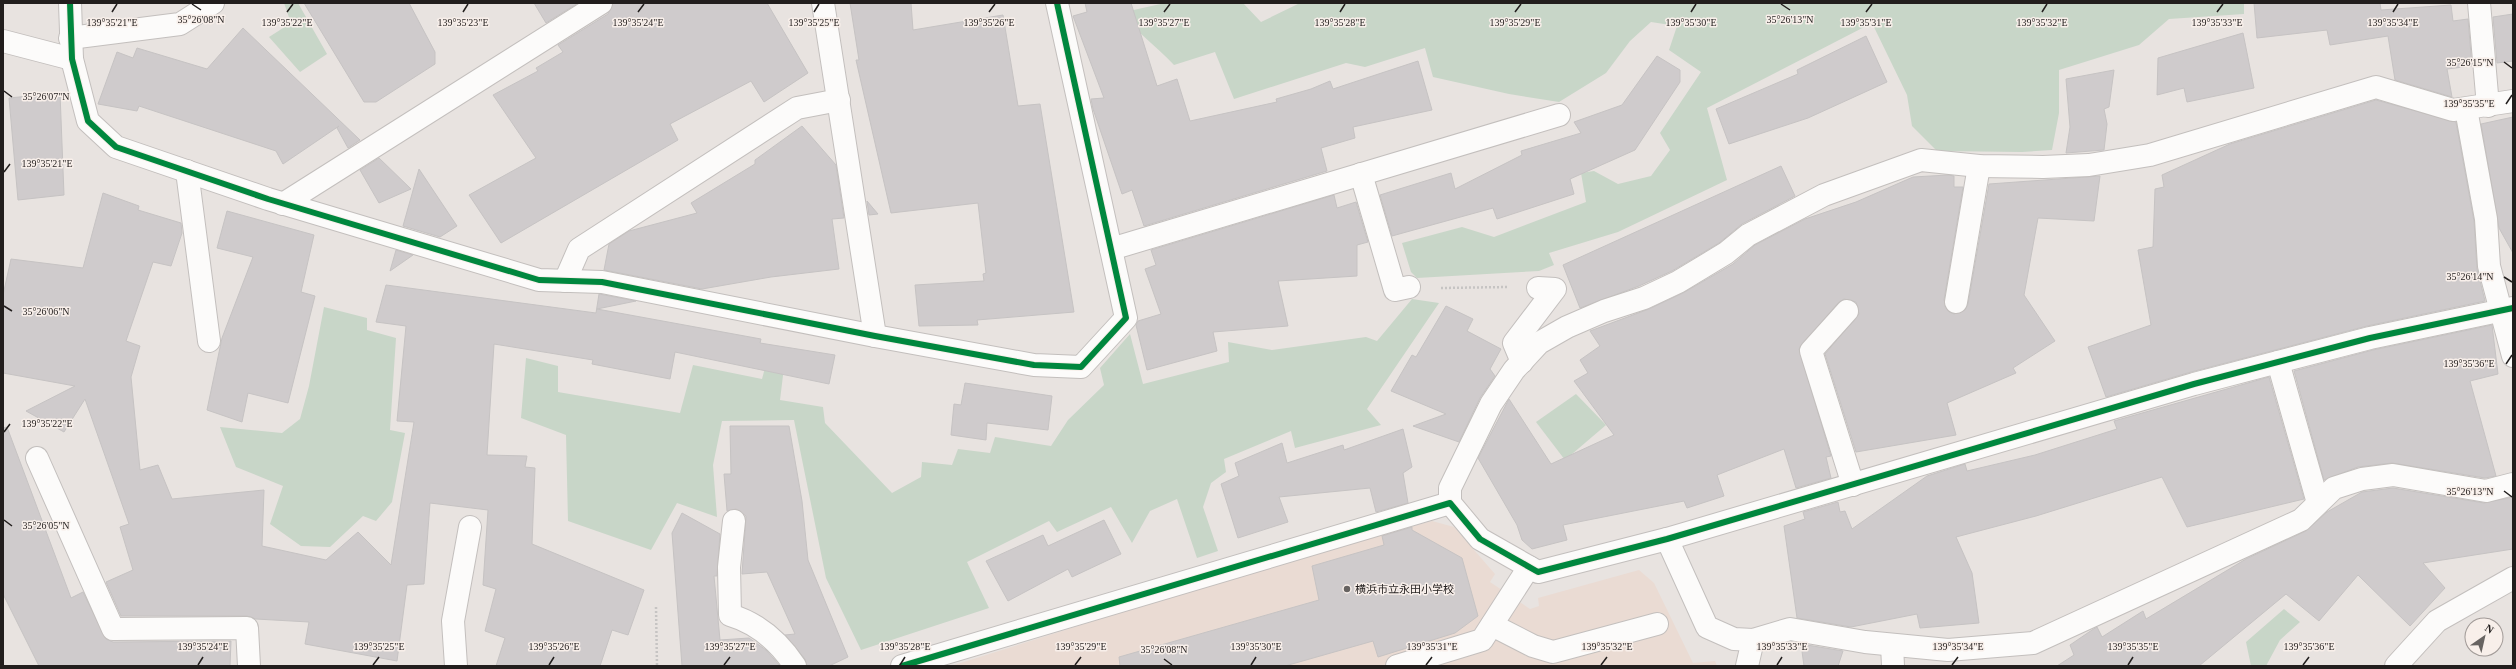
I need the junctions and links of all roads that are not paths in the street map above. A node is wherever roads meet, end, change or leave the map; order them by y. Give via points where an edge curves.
1 (70, 3) edge
2 (212, 3) edge
3 (601, 3) edge
4 (822, 3) edge
5 (1056, 3) edge
6 (2480, 3) edge
7 (3, 41) edge
8 (71, 48) junction
9 (839, 100) junction
10 (2513, 101) edge
11 (2488, 106) junction
12 (2466, 109) junction
13 (1559, 115) dead end
14 (1979, 166) junction
15 (187, 171) junction
16 (1362, 174) junction
17 (283, 204) junction
18 (1111, 249) junction
19 (565, 281) junction
20 (1408, 287) dead end
21 (1538, 288) dead end
22 (1956, 302) dead end
23 (2506, 310) edge
24 (1848, 311) dead end
25 (875, 336) junction
26 (209, 340) dead end
27 (2513, 356) edge
28 (1522, 362) junction
29 (2278, 362) junction
30 (38, 458) dead end
31 (2513, 484) edge
32 (1853, 485) junction
33 (1450, 503) junction
34 (2318, 504) junction
35 (734, 521) dead end
36 (470, 527) dead end
37 (1667, 539) junction
38 (1529, 568) junction
39 (2513, 578) edge
40 (1657, 624) dead end
41 (1492, 625) junction
42 (1753, 640) junction
43 (1892, 656) edge
44 (249, 666) edge
45 (456, 666) edge
46 (795, 666) edge
47 (902, 666) edge
48 (1397, 666) edge
49 (1747, 666) edge
50 (2396, 666) edge

1 - 8 street
2 - 8 street via 180,24
3 - 17 street
4 - 9 street
5 - 18 street
6 - 11 street
7 - 8 street
8 - 15 street via 88,120 116,148
9 - 19 street via 797,108 579,249
9 - 25 street
10 - 11 street
11 - 12 street
12 - 14 street via 2453,110 2376,87 2150,155 2089,165
12 - 23 street via 2486,219 2489,266
13 - 16 street
14 - 22 street
14 - 28 street via 1921,160 1824,195 1748,235 1726,253 1678,282 1644,298 1566,327 1539,343
15 - 17 street
15 - 26 street
16 - 18 street
16 - 20 street via 1395,290
17 - 19 street via 539,280
18 - 25 street via 1126,318 1081,368 1034,364
19 - 25 street via 602,282
21 - 28 street via 1555,289 1514,343
23 - 27 street
23 - 29 street via 2370,338
24 - 32 street via 1811,351
28 - 33 street via 1491,404 1450,488
29 - 32 street via 2194,384
29 - 34 street
30 - 44 street via 113,629 247,628
31 - 34 street via 2486,491 2393,475 2362,479 2334,488
32 - 37 street
33 - 38 street via 1480,539
33 - 47 street
34 - 43 street via 2301,520 2033,643
35 - 46 street via 729,567 730,614 745,619 768,634
36 - 45 street via 453,621
37 - 38 street via 1538,572
37 - 42 street via 1708,627 1734,639
38 - 41 street
39 - 50 street via 2437,621
40 - 41 street via 1553,652 1533,646
41 - 48 street via 1482,640
42 - 43 street via 1790,629
42 - 49 street

